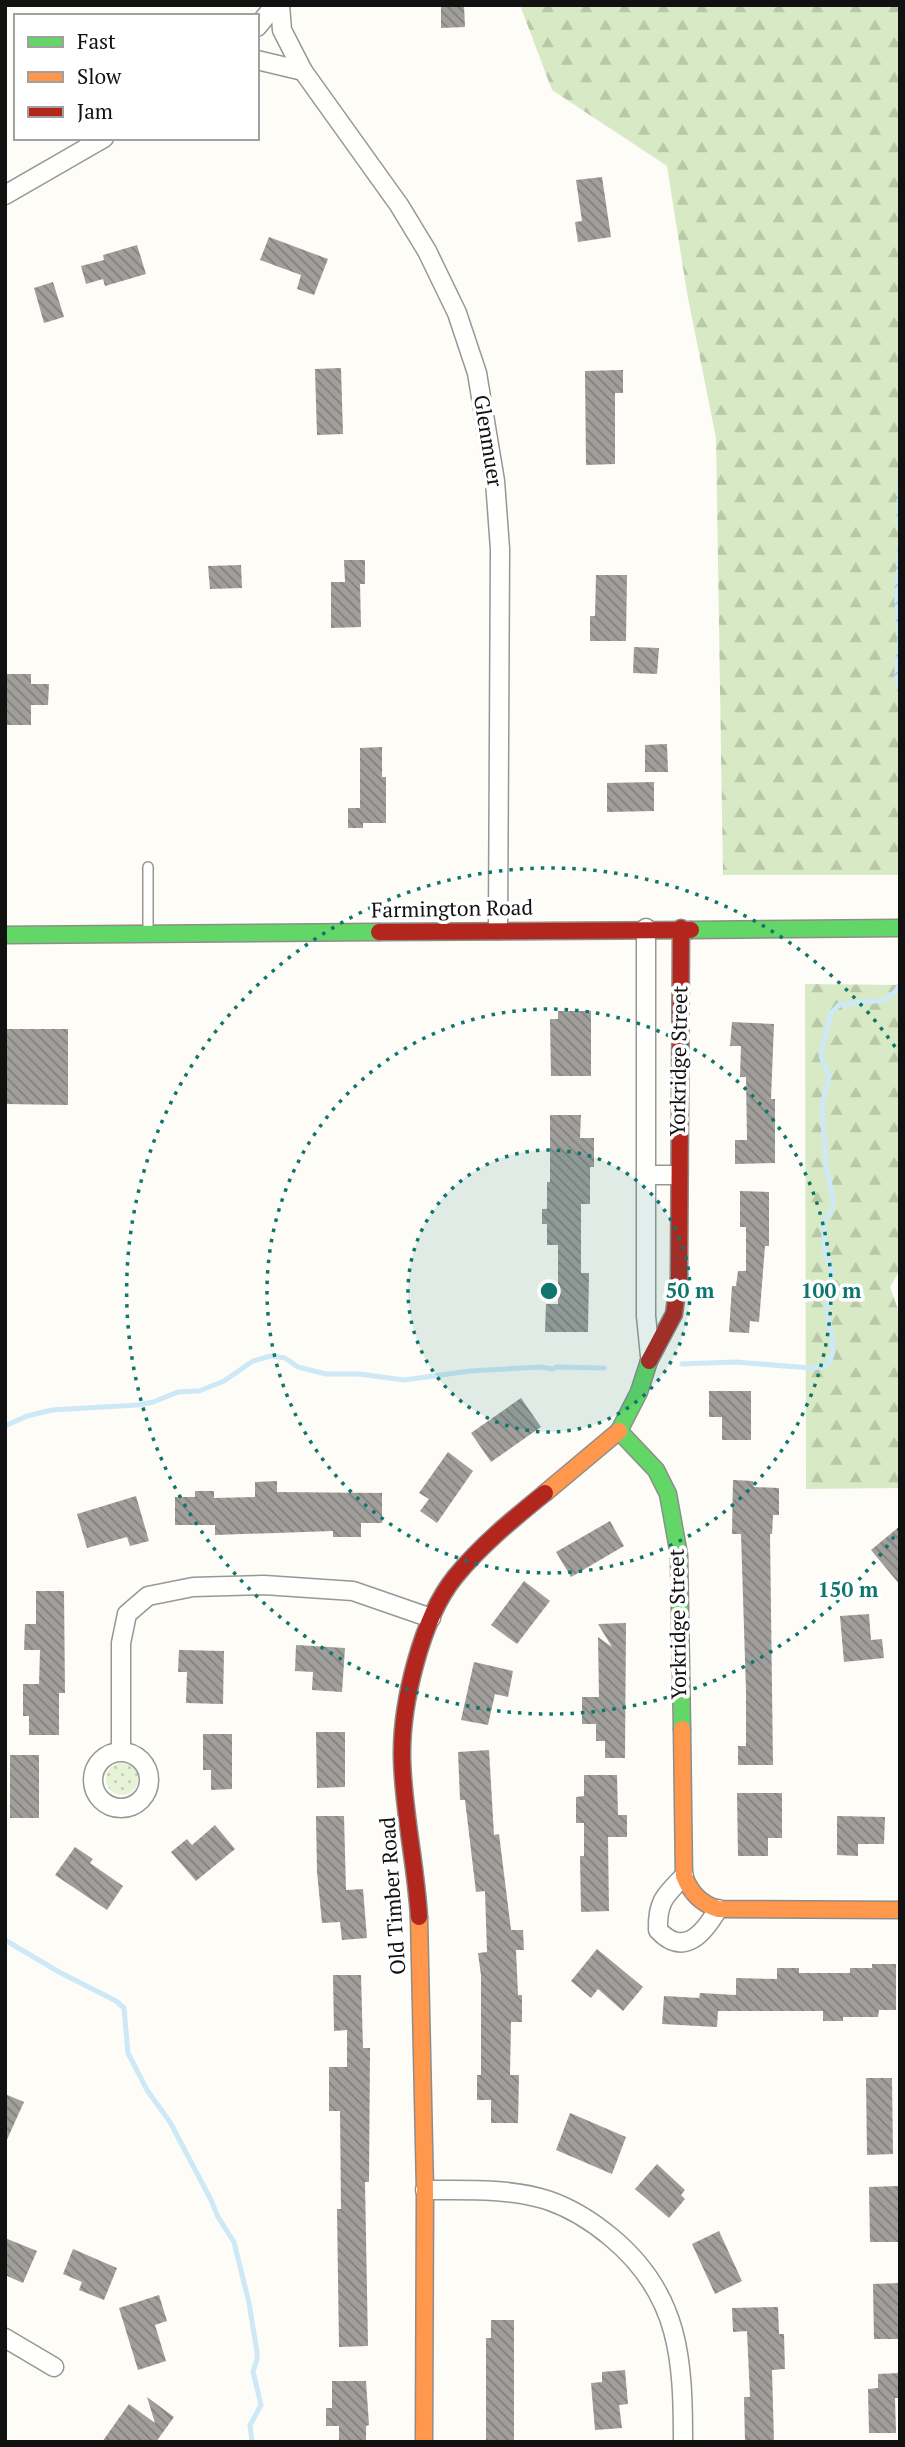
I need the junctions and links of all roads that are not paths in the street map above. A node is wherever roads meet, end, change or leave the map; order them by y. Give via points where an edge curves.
1 (277, 5) edge
2 (259, 25) edge
3 (259, 60) edge
4 (303, 71) junction
5 (101, 140) edge
6 (5, 195) edge
7 (148, 867) dead end
8 (646, 928) junction
9 (681, 928) junction
10 (900, 928) edge
11 (498, 930) junction
12 (148, 933) junction
13 (5, 934) edge
14 (646, 1175) junction
15 (678, 1175) junction
16 (650, 1356) junction
17 (619, 1431) junction
18 (431, 1618) junction
19 (121, 1751) dead end
20 (684, 1876) junction
21 (718, 1909) junction
22 (900, 1910) edge
23 (425, 2190) junction
24 (5, 2338) edge
25 (54, 2367) dead end
26 (425, 2442) edge
27 (683, 2442) edge

1 - 2 street
1 - 4 street, Glenmuer via 282,30
3 - 4 street
4 - 11 street, Glenmuer via 427,251 457,313 477,373 497,494 500,549
5 - 6 street
7 - 12 lane
8 - 9 street, Farmington Road
8 - 11 street, Farmington Road
8 - 14 street, Yorkridge Street
9 - 10 street, Farmington Road
9 - 15 street, Yorkridge Street
11 - 12 street, Farmington Road
12 - 13 street, Farmington Road
14 - 15 street
14 - 16 street, Yorkridge Street
15 - 16 street, Yorkridge Street via 674,1314
16 - 17 street, Yorkridge Street via 639,1392
17 - 18 street, Old Timber Road via 494,1535 454,1578
17 - 20 street, Yorkridge Street via 656,1470 668,1494 676,1529
18 - 19 street via 353,1591 264,1585 193,1587 148,1596 127,1614 121,1643
18 - 23 street, Old Timber Road via 407,1695 402,1758 419,1914
20 - 21 street via 697,1899
20 - 21 street via 664,1896 657,1911 658,1930 667,1939 693,1940
21 - 22 street
23 - 26 street, Old Timber Road
23 - 27 street via 491,2191 550,2201 587,2219 622,2247 655,2287 673,2328 683,2383
24 - 25 street

